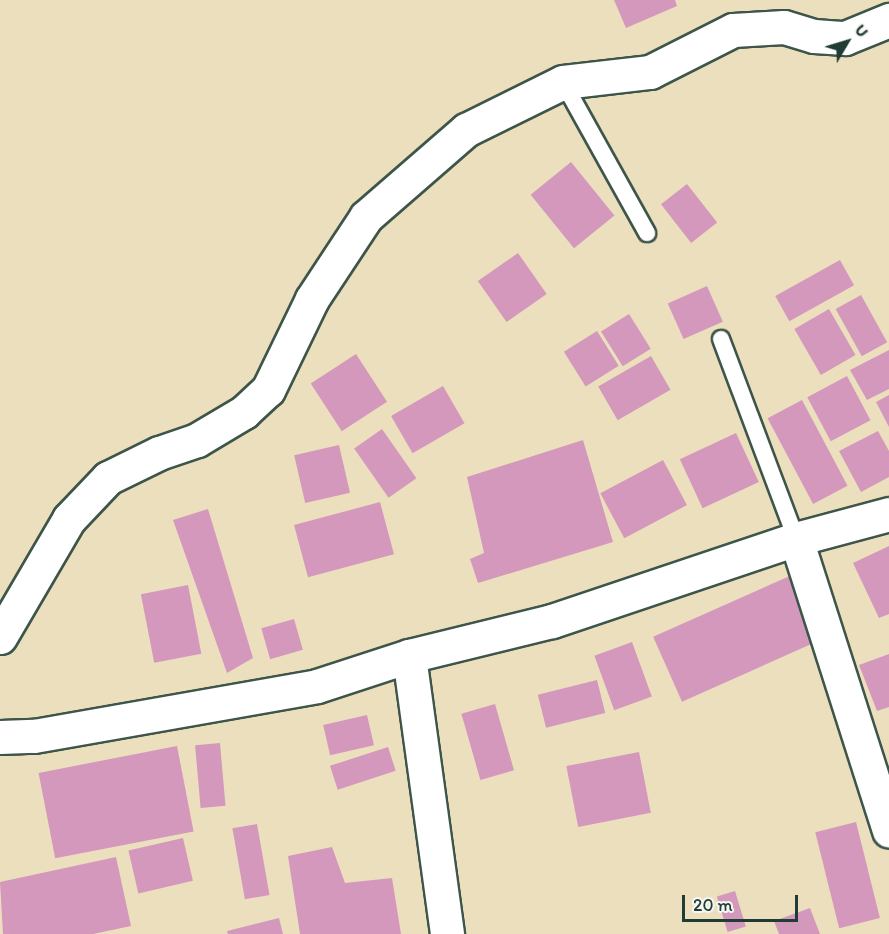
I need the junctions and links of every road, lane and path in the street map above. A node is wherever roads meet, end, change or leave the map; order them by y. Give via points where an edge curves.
1 (889, 20) edge
2 (563, 82) junction
3 (647, 233) dead end
4 (722, 339) dead end
5 (889, 514) edge
6 (796, 539) junction
7 (0, 637) edge
8 (409, 656) junction
9 (0, 737) edge
10 (889, 831) edge
11 (447, 934) edge

1 - 2 street via 845,38 814,36 784,27 733,30 650,72
2 - 3 lane
2 - 7 street via 466,130 366,217 312,299 268,390 244,411 197,440 108,478 69,519
4 - 6 lane
5 - 6 street
6 - 8 street via 552,621
6 - 10 street
8 - 9 street via 317,686 261,698 34,736
8 - 11 street

